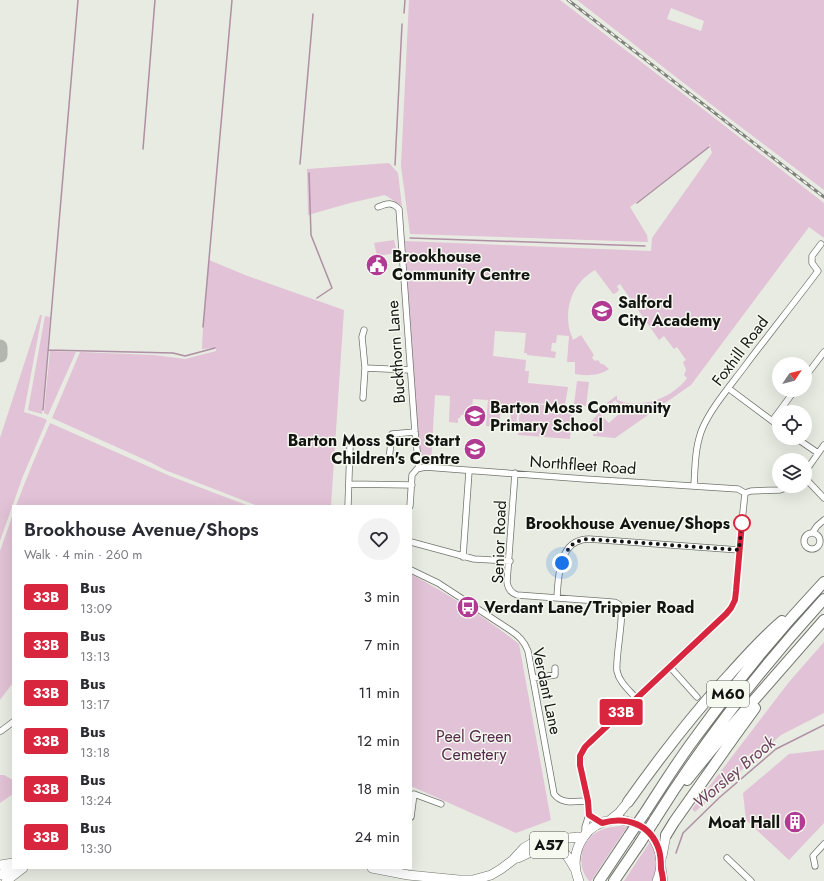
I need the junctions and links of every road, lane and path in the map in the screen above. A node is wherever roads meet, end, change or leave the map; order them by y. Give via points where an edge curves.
1 (378, 207) dead end
2 (821, 244) dead end
3 (821, 271) edge
4 (364, 330) dead end
5 (824, 352) edge
6 (365, 368) junction
7 (812, 368) edge
8 (410, 370) junction
9 (728, 388) junction
10 (790, 397) edge
11 (363, 398) dead end
12 (784, 405) edge
13 (772, 420) edge
14 (415, 432) junction
15 (806, 445) edge
16 (824, 445) edge
17 (350, 446) dead end
18 (818, 454) junction
19 (389, 459) dead end
20 (812, 462) edge
21 (419, 468) junction
22 (468, 471) junction
23 (516, 474) junction
24 (349, 484) junction
25 (412, 485) junction
26 (812, 485) edge
27 (694, 486) junction
28 (772, 490) edge
29 (745, 493) junction
30 (824, 498) edge
31 (348, 505) edge
32 (410, 505) edge
33 (824, 520) edge
34 (813, 532) dead end
35 (412, 542) edge
36 (739, 550) junction
37 (463, 557) junction
38 (510, 561) junction
39 (412, 570) edge
40 (824, 582) edge
41 (557, 597) junction
42 (824, 599) edge
43 (807, 600) junction
44 (824, 620) edge
45 (785, 665) junction
46 (670, 667) junction
47 (555, 668) dead end
48 (533, 678) junction
49 (697, 697) dead end
50 (636, 698) junction
51 (12, 723) edge
52 (1, 731) dead end
53 (588, 801) junction
54 (628, 802) joint
55 (441, 804) dead end
56 (412, 809) edge
57 (589, 815) junction
58 (654, 820) junction
59 (606, 822) junction
60 (666, 835) joint
61 (584, 837) junction
62 (824, 844) edge
63 (727, 858) dead end
64 (513, 860) junction
65 (12, 863) edge
66 (0, 865) edge
67 (661, 865) junction
68 (815, 866) dead end
69 (12, 869) edge
70 (22, 869) edge
71 (377, 869) edge
72 (576, 871) junction
73 (0, 875) edge
74 (405, 875) edge
75 (482, 879) edge
76 (6, 881) edge
77 (573, 881) edge
78 (580, 881) edge
79 (599, 881) edge
80 (614, 881) edge
81 (657, 881) edge
82 (663, 881) edge
83 (751, 881) edge

1 - 8 street, Buckthorn Lane via 390,204 399,209
2 - 3 street, Foxhill Road via 812,256 812,263
3 - 9 street, Foxhill Road
4 - 6 street via 362,337
5 - 7 street
6 - 8 street
6 - 11 street
8 - 14 street, Buckthorn Lane
9 - 13 street
9 - 27 street, Foxhill Road via 708,417 698,440
10 - 12 street
14 - 19 street via 392,434
14 - 21 street, Buckthorn Lane
15 - 18 street
16 - 18 street
17 - 24 street
18 - 20 street
21 - 22 street, Northfleet Road
21 - 25 street via 413,473
22 - 23 street, Northfleet Road
22 - 37 street
23 - 27 street, Northfleet Road
23 - 38 street, Senior Road
24 - 25 street
24 - 31 street
25 - 32 street
26 - 30 street
27 - 29 street, Northfleet Road via 738,489
28 - 29 street
29 - 36 street
33 - 34 street
35 - 37 street
36 - 41 street via 582,540 572,544 565,554
36 - 46 street via 735,600 731,608
37 - 38 street
38 - 41 street, Senior Road via 509,590 517,595
39 - 48 street, Verdant Lane via 438,583 518,635 526,645
40 - 43 highway, M60
41 - 50 street, Senior Road via 612,602 620,606 617,671 623,684
42 - 58 highway, M60 via 741,696
43 - 54 highway via 771,631 718,687 676,737
43 - 79 highway, M60, bridge via 732,689 695,738
44 - 45 highway, M60
45 - 58 highway
45 - 60 highway, M60
46 - 49 street
46 - 50 street
47 - 48 street via 555,675
48 - 53 street, Verdant Lane via 554,794 567,802
50 - 53 street via 589,743 580,756
51 - 52 street
53 - 57 street
54 - 59 highway via 619,813
55 - 56 street via 414,794
57 - 59 street
57 - 61 street
58 - 80 highway, M60, bridge
59 - 61 highway, A57 via 590,830
59 - 67 highway via 620,820 645,829 658,846
60 - 67 highway
61 - 64 highway, A57 via 540,839 524,848
61 - 72 highway, A57 via 577,851
62 - 68 street via 813,856
63 - 83 street
64 - 72 highway, A57 via 538,848 552,846 566,854
64 - 75 highway, A57
65 - 66 highway
67 - 81 highway
67 - 82 main road
69 - 73 highway
70 - 76 highway
71 - 74 highway, A57
72 - 77 highway
72 - 78 highway, A57
74 - 75 highway, A57 via 459,880

